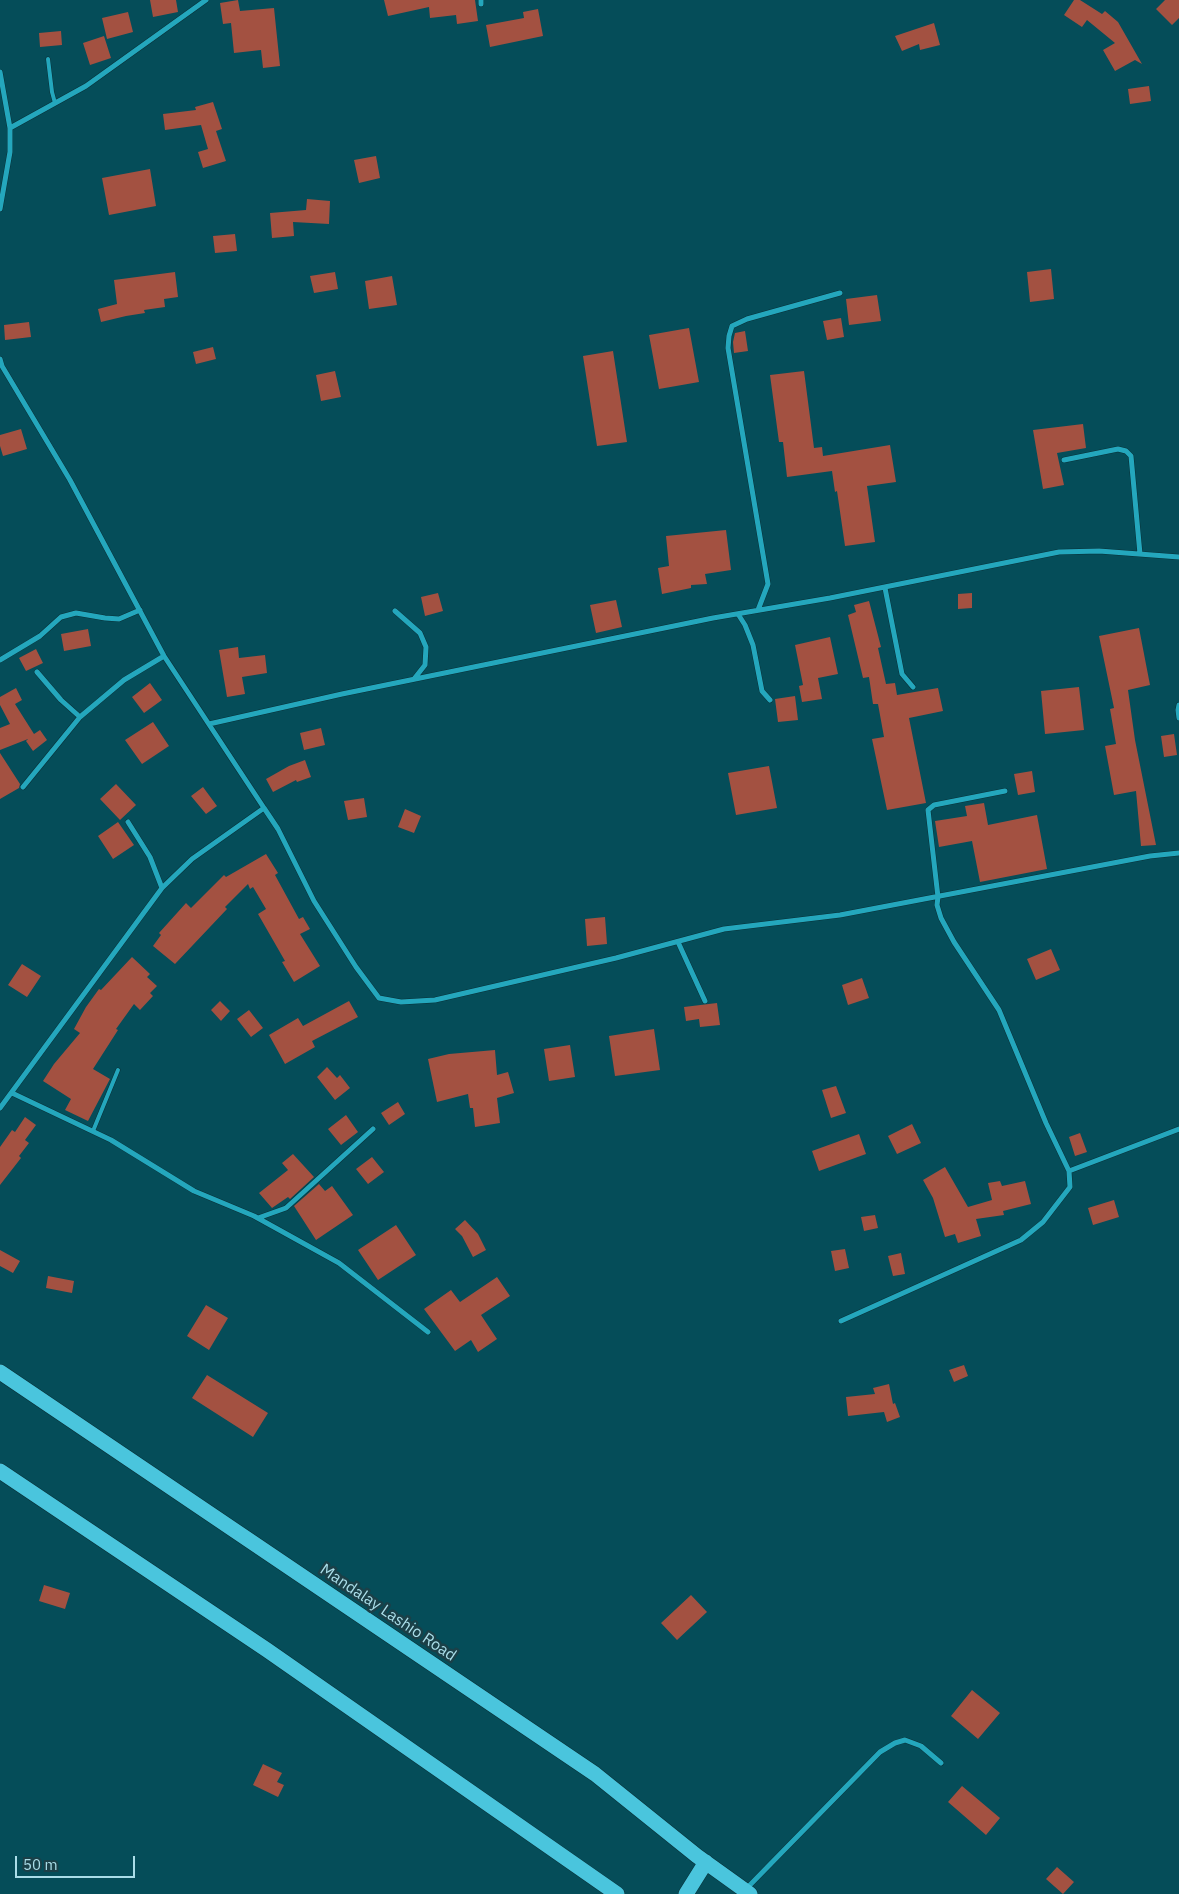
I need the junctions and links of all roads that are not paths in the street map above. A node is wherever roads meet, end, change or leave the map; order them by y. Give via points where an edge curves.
1 (206, 0) edge
2 (48, 59) dead end
3 (0, 72) edge
4 (56, 103) junction
5 (10, 128) junction
6 (0, 209) edge
7 (840, 293) dead end
8 (0, 359) edge
9 (1064, 460) dead end
10 (1140, 554) junction
11 (1179, 557) edge
12 (885, 588) junction
13 (140, 610) junction
14 (758, 610) junction
15 (395, 612) dead end
16 (738, 614) junction
17 (164, 656) junction
18 (0, 660) edge
19 (37, 672) dead end
20 (414, 680) junction
21 (913, 687) dead end
22 (770, 700) dead end
23 (1179, 705) edge
24 (80, 717) junction
25 (1179, 718) edge
26 (209, 724) junction
27 (22, 787) dead end
28 (1005, 791) dead end
29 (264, 808) junction
30 (128, 822) dead end
31 (1179, 853) edge
32 (162, 888) junction
33 (938, 896) junction
34 (678, 942) junction
35 (705, 1001) dead end
36 (118, 1070) dead end
37 (12, 1092) junction
38 (0, 1108) edge
39 (374, 1129) dead end
40 (1179, 1129) edge
41 (93, 1131) junction
42 (1069, 1171) junction
43 (258, 1218) junction
44 (841, 1321) dead end
45 (428, 1332) dead end
46 (0, 1372) edge
47 (0, 1471) edge
48 (941, 1764) dead end
49 (706, 1862) junction
50 (747, 1892) edge
51 (617, 1894) edge
52 (686, 1894) edge

1 - 4 street via 86,86
2 - 4 lane
3 - 5 street
4 - 5 street
5 - 6 street via 8,167
7 - 14 street via 746,319 732,326 729,336 728,348 768,584
8 - 13 street
9 - 10 street via 1118,449 1131,456
10 - 11 street
10 - 12 street via 1099,550 1059,552
12 - 14 street
12 - 21 street via 902,674
13 - 17 street
13 - 18 street via 120,619 76,614 61,617 40,636
14 - 16 street
15 - 20 street via 420,632 426,647 425,664
16 - 20 street
16 - 22 street via 752,645 762,691
17 - 24 street via 124,680
17 - 26 street
19 - 24 street
20 - 26 street
23 - 25 street
24 - 27 street
26 - 29 street
28 - 33 street via 934,805 928,810
29 - 32 street via 192,860
29 - 34 street via 314,901 379,998 401,1002 435,1000
30 - 32 street via 150,857
31 - 33 street
32 - 37 street
33 - 34 street via 840,915 724,930
33 - 42 street via 940,918 999,1010
34 - 35 street
36 - 41 lane
37 - 38 street
37 - 41 street
39 - 43 street via 286,1208
40 - 42 street
41 - 43 street via 194,1191
42 - 44 street via 1070,1187 1043,1222 1021,1240
43 - 45 street via 339,1263
46 - 49 highway, Mandalay Lashio Road via 595,1774
47 - 51 highway via 267,1650
48 - 50 street via 921,1746 906,1740 880,1752
49 - 50 highway, Mandalay Lashio Road
49 - 52 highway

